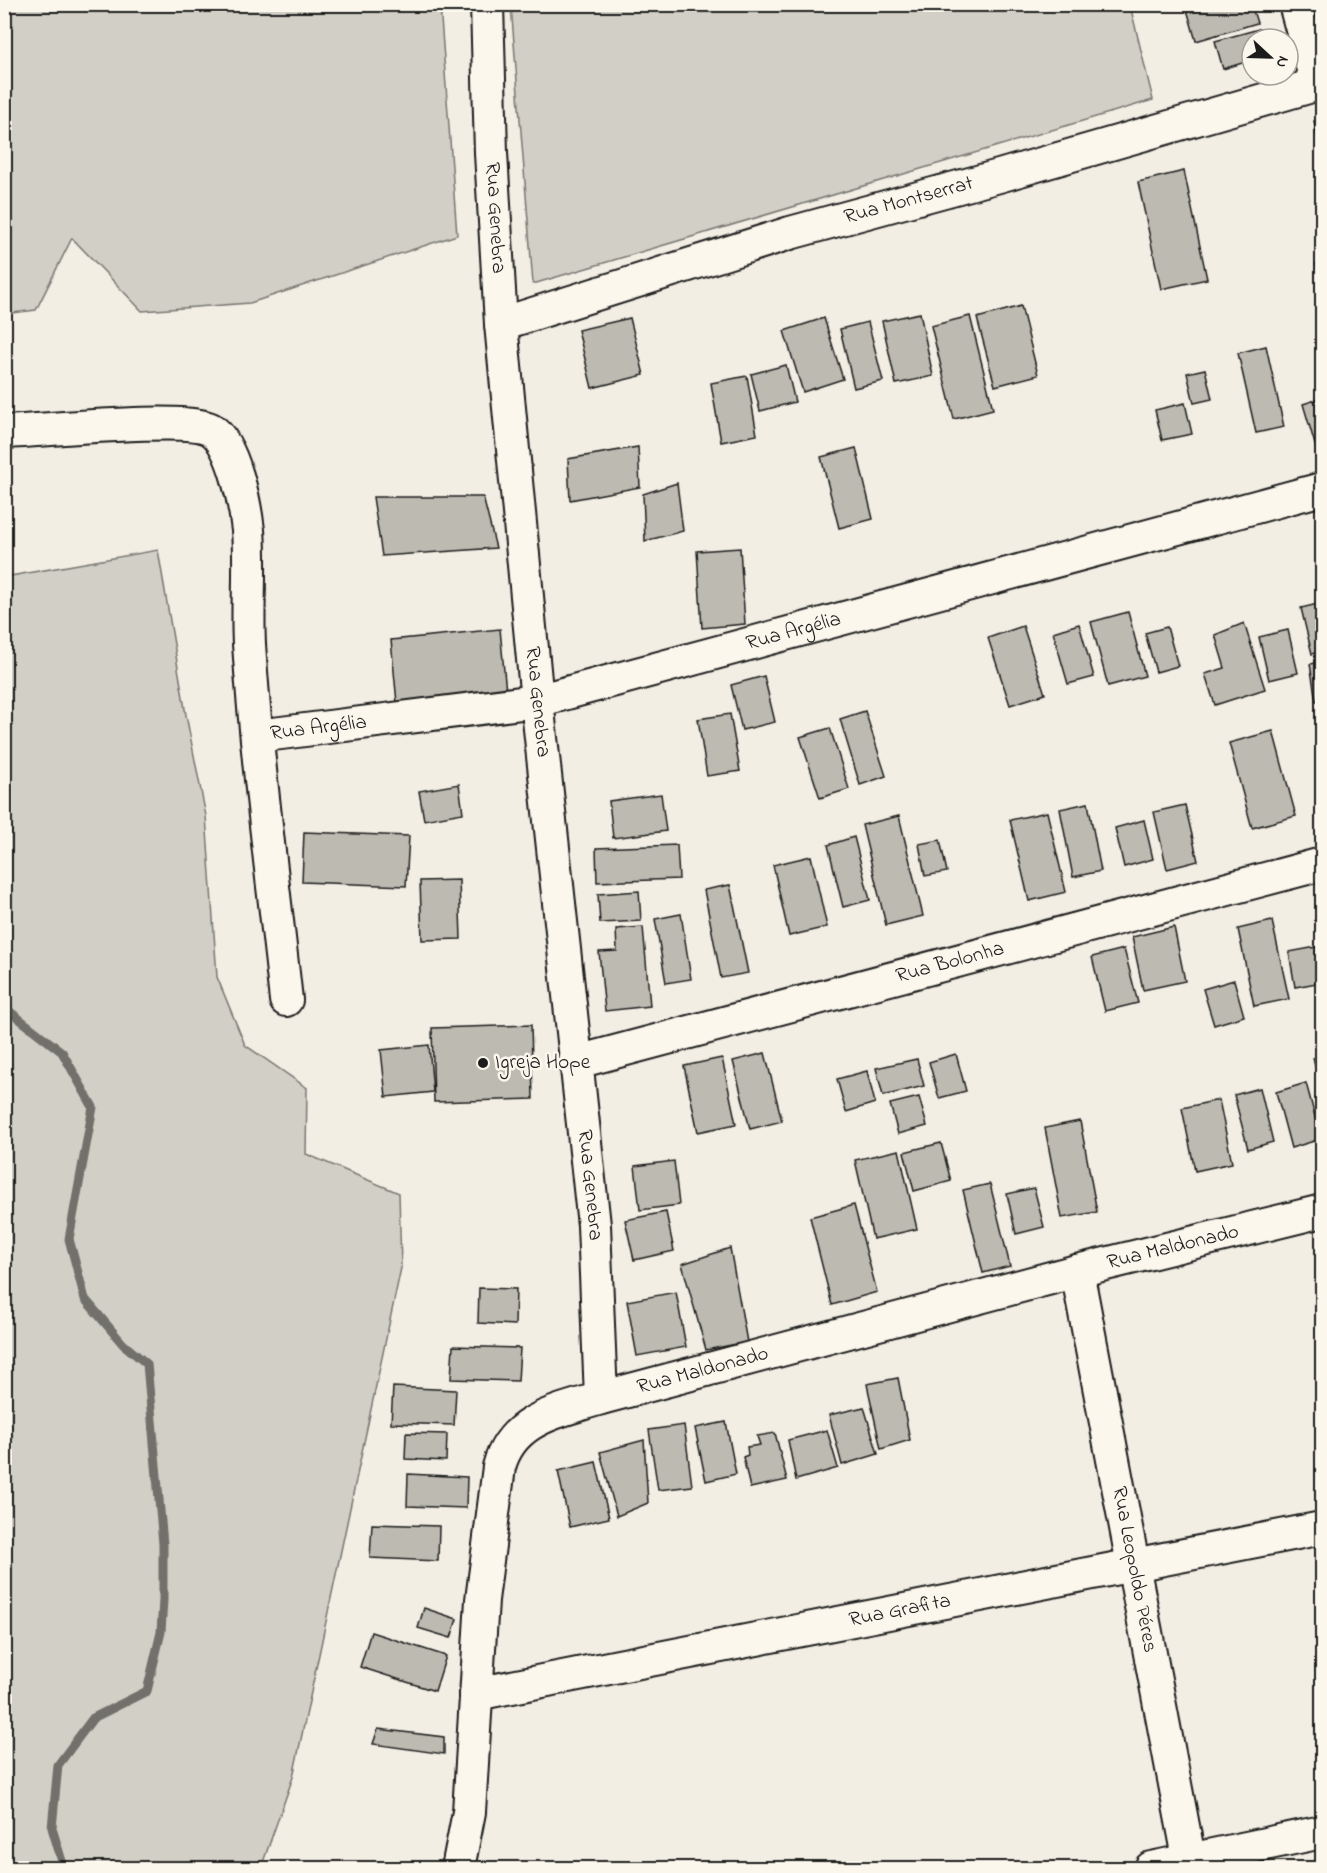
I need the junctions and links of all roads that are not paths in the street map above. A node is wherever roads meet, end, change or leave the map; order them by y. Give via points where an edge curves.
1 (487, 4) edge
2 (1295, 4) edge
3 (1320, 83) edge
4 (501, 324) junction
5 (4, 432) edge
6 (1323, 489) edge
7 (537, 701) junction
8 (257, 736) junction
9 (1323, 864) edge
10 (286, 1000) dead end
11 (577, 1062) junction
12 (1323, 1211) edge
13 (1077, 1271) junction
14 (601, 1398) junction
15 (1323, 1528) edge
16 (1135, 1566) junction
17 (476, 1694) junction
18 (1323, 1832) edge
19 (1190, 1864) edge
20 (458, 1869) edge
21 (1151, 1869) edge

1 - 4 street, Rua Genebra
2 - 3 street, Rua Montserrat
3 - 4 street, Rua Montserrat via 790,233
4 - 7 street, Rua Genebra
5 - 8 street via 168,423 210,429 226,445 248,530 249,641
6 - 7 street, Rua Argélia
7 - 8 street, Rua Argélia
7 - 11 street, Rua Genebra
8 - 10 street
9 - 11 street, Rua Bolonha
11 - 14 street, Rua Genebra via 594,1225
12 - 13 street, Rua Maldonado
13 - 14 street, Rua Maldonado
13 - 16 street, Rua Leopoldo Péres
14 - 17 street, Rua Maldonado via 537,1420 510,1439 503,1450 482,1600
15 - 16 street, Rua Grafita
16 - 17 street, Rua Grafita
16 - 19 street, Rua Leopoldo Péres
17 - 20 street, Rua Maldonado via 469,1812
18 - 19 street
19 - 21 street

